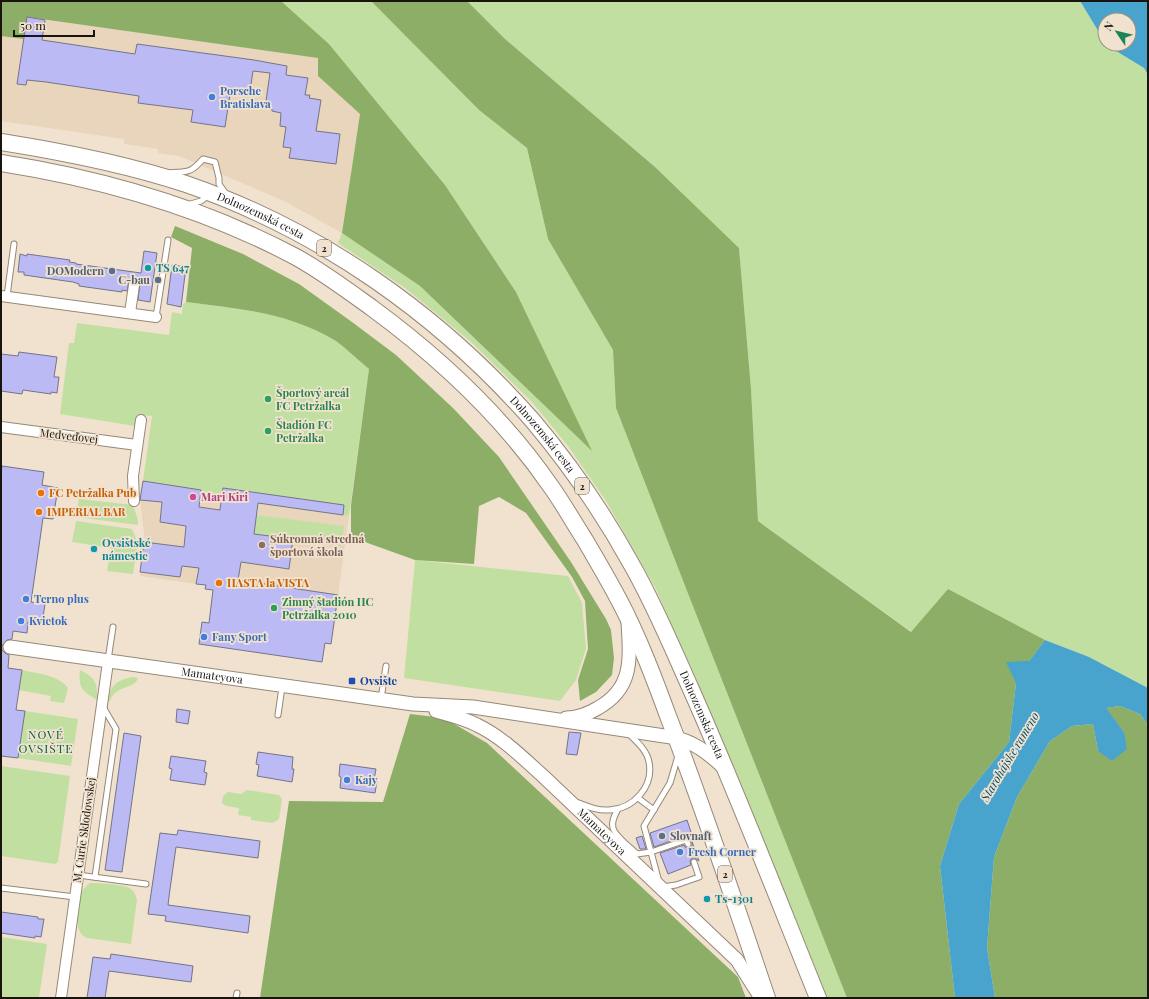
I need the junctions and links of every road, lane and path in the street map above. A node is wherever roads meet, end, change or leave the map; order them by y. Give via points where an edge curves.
1 (3, 141) edge
2 (1, 163) edge
3 (152, 174) junction
4 (215, 189) junction
5 (181, 207) junction
6 (168, 240) dead end
7 (14, 244) dead end
8 (134, 285) dead end
9 (4, 296) edge
10 (130, 313) junction
11 (156, 317) joint
12 (141, 420) dead end
13 (1, 427) edge
14 (137, 445) junction
15 (134, 501) dead end
16 (628, 616) junction
17 (113, 627) dead end
18 (10, 647) dead end
19 (108, 662) junction
20 (386, 666) dead end
21 (282, 686) junction
22 (380, 700) junction
23 (102, 704) junction
24 (413, 704) junction
25 (278, 715) dead end
26 (553, 719) junction
27 (626, 731) junction
28 (680, 744) junction
29 (726, 770) junction
30 (566, 798) junction
31 (638, 798) junction
32 (618, 809) junction
33 (654, 810) junction
34 (688, 844) dead end
35 (651, 852) junction
36 (694, 862) dead end
37 (78, 875) junction
38 (95, 877) junction
39 (146, 884) dead end
40 (660, 887) junction
41 (1, 888) edge
42 (75, 897) junction
43 (61, 998) edge
44 (761, 998) edge
45 (767, 998) edge
46 (818, 998) edge

1 - 3 main road, Dolnozemská cesta / 2 via 96,159
2 - 5 main road, Dolnozemská cesta / 2 via 68,174
3 - 4 main road, Dolnozemská cesta / 2
3 - 4 lane via 188,172 203,159 215,162 219,178
4 - 5 lane via 201,201
4 - 29 main road, Dolnozemská cesta / 2 via 231,202 279,223 327,250 405,302 473,360 535,424 582,486 640,578
5 - 16 main road, Dolnozemská cesta / 2 via 236,228 307,264 349,291 426,349 466,386 540,471 596,558
6 - 11 lane
7 - 9 lane
8 - 10 street
9 - 10 street
10 - 11 street
12 - 14 street
13 - 14 street, Medveďovej
14 - 15 street via 133,476
16 - 26 street via 629,663 620,690 606,703 589,713 574,718
16 - 28 main road, Dolnozemská cesta / 2
17 - 19 lane
18 - 19 street, Mamateyova
19 - 21 street, Mamateyova
19 - 23 street, M. Curie Sklodowskej
20 - 22 lane
21 - 22 street, Mamateyova
21 - 25 lane
22 - 24 street, Mamateyova
23 - 37 street, M. Curie Sklodowskej
23 - 38 lane via 116,729
24 - 26 street, Mamateyova via 473,707
24 - 30 street, Mamateyova via 460,717 486,729 531,765
26 - 27 street, Mamateyova
27 - 28 street, Mamateyova
27 - 31 lane via 639,744 649,762 647,782
28 - 29 street, Mamateyova via 686,740 701,748
28 - 33 lane via 670,783
28 - 45 main road, Dolnozemská cesta / 2
29 - 46 main road, Dolnozemská cesta / 2
30 - 32 lane via 594,809
30 - 40 street, Mamateyova
31 - 32 lane
31 - 33 lane
32 - 35 lane via 613,821 614,831 637,854
33 - 35 lane via 644,826
34 - 35 lane via 686,840
35 - 40 lane
36 - 40 lane via 699,877 676,885
37 - 38 lane
37 - 42 street, M. Curie Sklodowskej
38 - 39 lane
40 - 44 street, Mamateyova via 737,960
41 - 42 lane
42 - 43 street, M. Curie Sklodowskej

